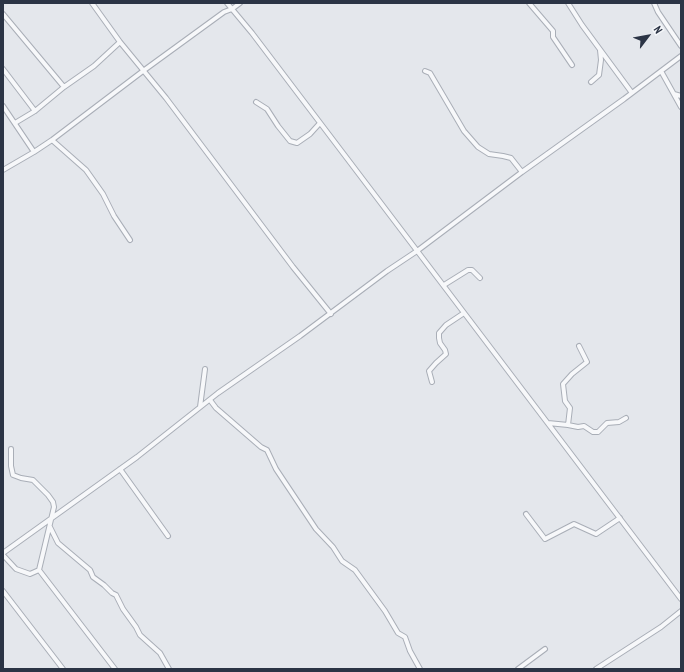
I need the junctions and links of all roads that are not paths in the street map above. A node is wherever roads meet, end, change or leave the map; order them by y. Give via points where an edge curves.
1 (92, 3) edge
2 (227, 3) edge
3 (240, 3) edge
4 (529, 3) edge
5 (568, 3) edge
6 (654, 3) edge
7 (232, 9) junction
8 (3, 14) edge
9 (120, 42) junction
10 (681, 46) edge
11 (600, 49) junction
12 (681, 56) edge
13 (572, 65) dead end
14 (3, 69) edge
15 (143, 71) junction
16 (425, 71) dead end
17 (661, 71) junction
18 (591, 82) dead end
19 (64, 87) junction
20 (632, 93) junction
21 (674, 94) junction
22 (681, 96) edge
23 (256, 102) dead end
24 (3, 106) edge
25 (681, 107) edge
26 (35, 111) junction
27 (15, 123) junction
28 (320, 123) junction
29 (52, 140) junction
30 (34, 152) junction
31 (3, 170) edge
32 (522, 172) junction
33 (130, 240) dead end
34 (417, 251) junction
35 (480, 278) dead end
36 (444, 285) junction
37 (464, 313) junction
38 (331, 314) junction
39 (579, 346) dead end
40 (205, 369) dead end
41 (432, 382) dead end
42 (210, 400) junction
43 (200, 407) junction
44 (626, 418) dead end
45 (548, 423) junction
46 (568, 425) junction
47 (11, 449) dead end
48 (120, 469) junction
49 (526, 514) dead end
50 (52, 518) junction
51 (620, 518) junction
52 (50, 527) junction
53 (168, 536) dead end
54 (3, 554) edge
55 (39, 570) junction
56 (3, 591) edge
57 (681, 599) edge
58 (681, 611) edge
59 (545, 649) dead end
60 (63, 669) edge
61 (115, 669) edge
62 (169, 669) edge
63 (420, 669) edge
64 (518, 669) edge
65 (596, 669) edge

1 - 9 street
2 - 7 street
3 - 7 street
4 - 13 street via 553,31 553,37
5 - 11 street
6 - 10 street
7 - 15 street via 224,12
7 - 28 street
8 - 19 street
9 - 15 street
9 - 19 street via 94,66
11 - 18 street via 599,75
11 - 20 street
12 - 17 street
14 - 26 street
15 - 29 street
15 - 38 street
16 - 32 street via 430,73 464,131 478,147 489,154 511,158
17 - 20 street
17 - 21 street
19 - 26 street
20 - 32 street
21 - 22 street
21 - 25 street
23 - 28 street via 267,109 290,141 297,143
24 - 27 street
26 - 27 street
27 - 30 street
28 - 34 street
29 - 30 street
29 - 33 street via 86,170
30 - 31 street
32 - 34 street
34 - 36 street
34 - 38 street
35 - 36 street via 472,270 468,270
36 - 37 street
37 - 41 street via 439,333 440,343 446,354 430,371
37 - 45 street
38 - 42 street
39 - 46 street via 587,362 563,384 570,408
40 - 43 street
42 - 43 street
42 - 63 street via 216,408 267,450 276,469 316,529 342,561 355,570 398,633 404,637
43 - 48 street
44 - 46 street via 619,422 607,423 598,432 584,426
45 - 46 street
45 - 51 street
47 - 50 street via 13,475 33,480 44,490 54,504
48 - 50 street
48 - 53 street
49 - 51 street via 545,539 574,524 596,534
50 - 52 street
50 - 54 street
51 - 57 street
52 - 55 street
52 - 62 street via 58,543 116,595 122,609 140,635 160,653
54 - 55 street via 16,569 30,574
55 - 61 street
56 - 60 street
58 - 65 street
59 - 64 street

